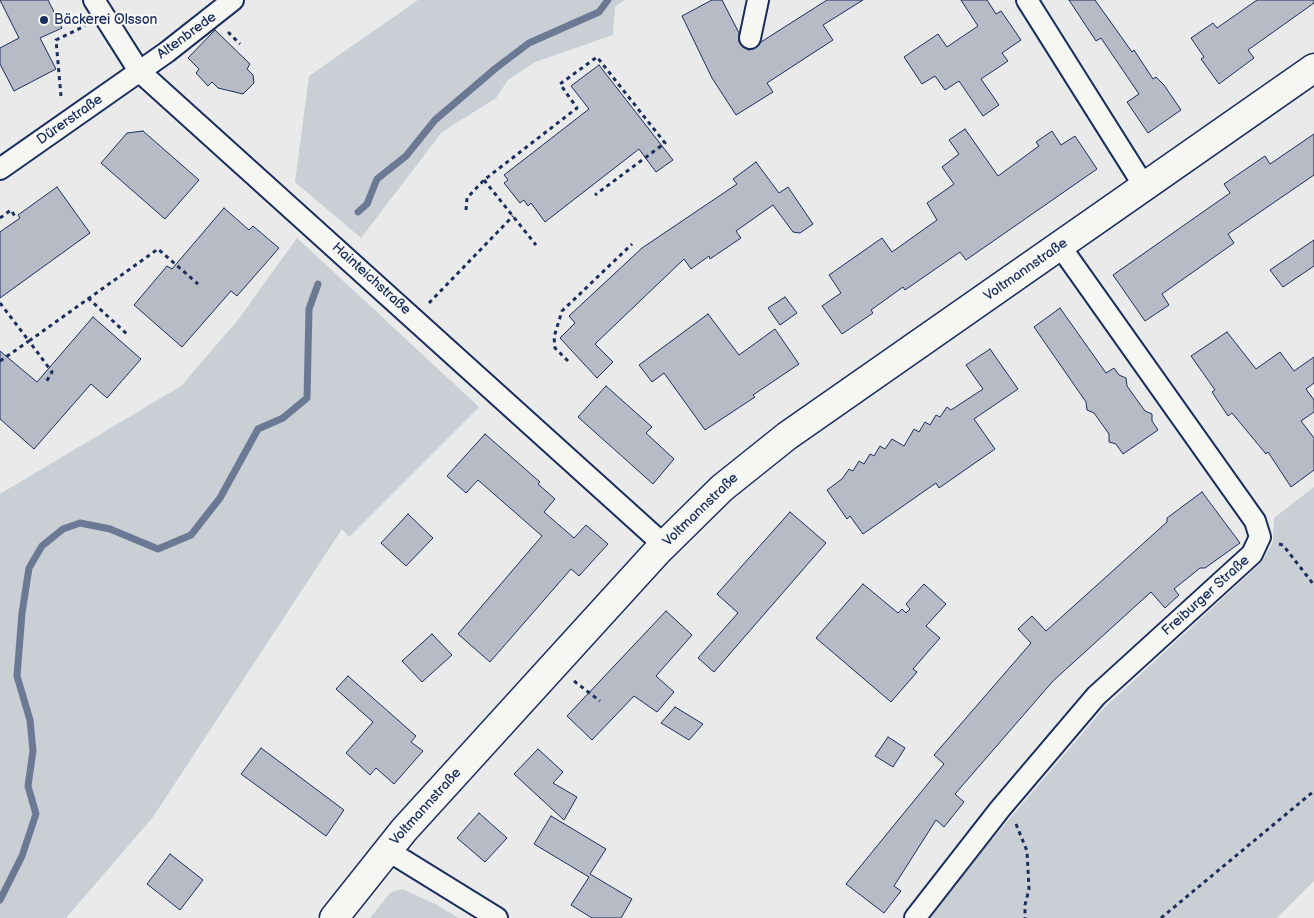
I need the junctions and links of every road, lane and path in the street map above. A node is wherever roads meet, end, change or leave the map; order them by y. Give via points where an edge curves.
1 (233, 0) edge
2 (758, 0) edge
3 (1027, 0) edge
4 (99, 8) edge
5 (750, 38) dead end
6 (1314, 68) edge
7 (139, 71) junction
8 (61, 96) dead end
9 (0, 169) edge
10 (484, 180) junction
11 (1144, 186) junction
12 (595, 195) dead end
13 (466, 210) dead end
14 (513, 216) junction
15 (0, 218) edge
16 (16, 218) dead end
17 (632, 244) dead end
18 (536, 245) dead end
19 (1060, 246) junction
20 (198, 284) dead end
21 (88, 298) junction
22 (0, 304) edge
23 (415, 318) junction
24 (128, 335) dead end
25 (29, 341) junction
26 (0, 361) edge
27 (568, 361) dead end
28 (45, 384) dead end
29 (1260, 537) junction
30 (664, 544) junction
31 (1314, 585) edge
32 (554, 665) junction
33 (600, 701) dead end
34 (1314, 791) edge
35 (1000, 809) junction
36 (387, 850) junction
37 (334, 918) edge
38 (497, 918) edge
39 (915, 918) edge
40 (1025, 918) edge
41 (1161, 918) edge

1 - 7 street, Altenbrede
2 - 5 street
3 - 11 street
4 - 7 street, Hainteichstraße
4 - 8 path via 56,40
6 - 11 street, Voltmannstraße
7 - 9 street, Dürerstraße
7 - 23 street, Hainteichstraße
10 - 12 path via 578,108 560,84 597,57 665,143
10 - 13 path via 467,198
10 - 14 path
11 - 19 street, Voltmannstraße
14 - 18 path
14 - 23 path
15 - 16 path via 11,210
17 - 27 path via 562,311 554,337 555,348
19 - 29 street via 1255,521
19 - 30 street, Voltmannstraße via 787,436 708,500
20 - 21 path via 158,249
21 - 24 path
21 - 25 path
22 - 25 path
23 - 30 street, Hainteichstraße
25 - 26 path
25 - 28 path via 52,372
29 - 31 path via 1283,545
29 - 35 street, Freiburger Straße via 1252,554 1096,696
30 - 32 street, Voltmannstraße
32 - 33 path
32 - 36 street, Voltmannstraße
34 - 41 path
35 - 39 street, Freiburger Straße
35 - 40 path via 1018,826 1027,851 1029,889
36 - 37 street, Voltmannstraße
36 - 38 street

